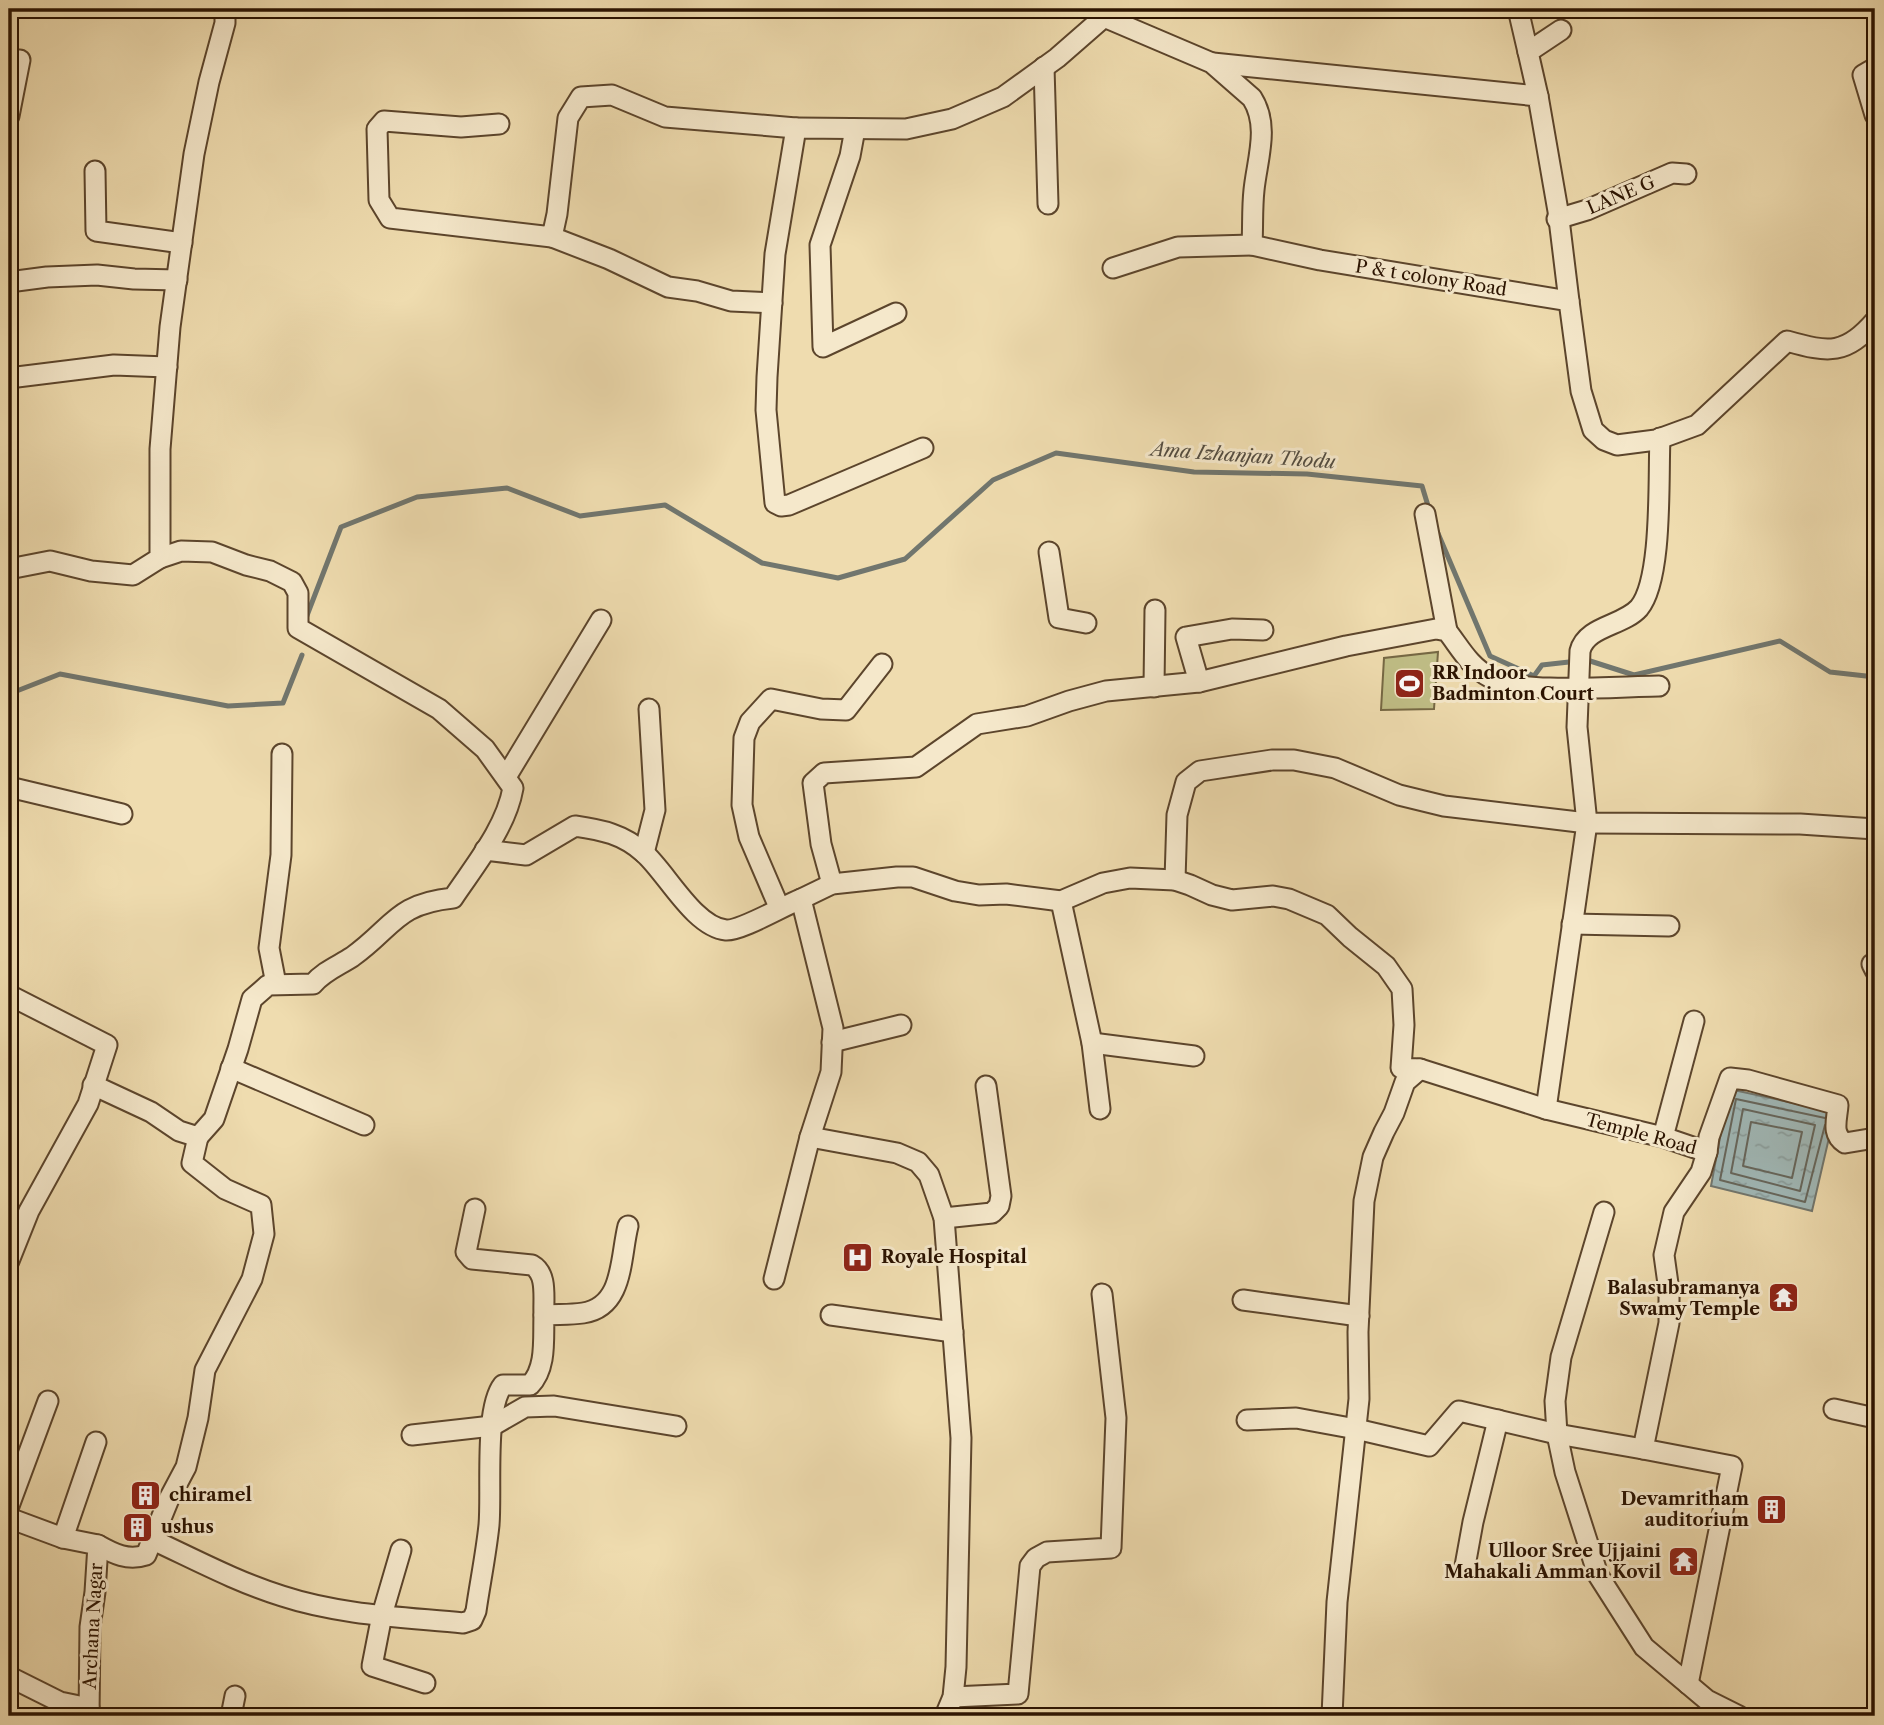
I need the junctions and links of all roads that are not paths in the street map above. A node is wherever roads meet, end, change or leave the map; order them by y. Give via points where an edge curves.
1 (225, 9) edge
2 (1518, 9) edge
3 (1109, 13) edge
4 (1561, 30) dead end
5 (1528, 52) junction
6 (9, 60) edge
7 (1212, 63) junction
8 (1044, 67) junction
9 (1875, 68) edge
10 (1538, 96) junction
11 (1875, 115) edge
12 (9, 116) edge
13 (499, 124) dead end
14 (796, 128) junction
15 (855, 129) junction
16 (95, 171) dead end
17 (1686, 174) dead end
18 (1048, 204) dead end
19 (1557, 219) junction
20 (552, 237) junction
21 (182, 243) junction
22 (1252, 245) junction
23 (1113, 268) dead end
24 (177, 280) junction
25 (9, 282) edge
26 (1569, 301) junction
27 (772, 303) junction
28 (896, 313) dead end
29 (1875, 321) edge
30 (167, 367) junction
31 (9, 378) edge
32 (1660, 438) junction
33 (923, 447) dead end
34 (1425, 514) dead end
35 (1049, 552) dead end
36 (160, 558) junction
37 (9, 569) edge
38 (1155, 610) dead end
39 (601, 620) dead end
40 (1086, 623) dead end
41 (1263, 630) dead end
42 (1447, 631) junction
43 (882, 664) dead end
44 (1578, 680) junction
45 (1199, 682) junction
46 (1659, 686) dead end
47 (1154, 687) junction
48 (649, 709) dead end
49 (282, 754) dead end
50 (506, 777) junction
51 (9, 787) edge
52 (122, 814) dead end
53 (1587, 823) junction
54 (1875, 829) edge
55 (485, 850) junction
56 (645, 853) junction
57 (1175, 880) junction
58 (832, 884) junction
59 (801, 899) junction
60 (1061, 901) junction
61 (779, 907) junction
62 (1572, 924) junction
63 (1669, 926) dead end
64 (276, 984) junction
65 (9, 995) edge
66 (1695, 1021) dead end
67 (901, 1025) dead end
68 (832, 1042) junction
69 (1092, 1043) junction
70 (1194, 1056) dead end
71 (231, 1069) junction
72 (1420, 1069) junction
73 (93, 1085) junction
74 (986, 1086) dead end
75 (1100, 1109) dead end
76 (1546, 1109) junction
77 (364, 1125) dead end
78 (198, 1137) junction
79 (810, 1137) junction
80 (1663, 1137) junction
81 (1875, 1138) edge
82 (1707, 1152) junction
83 (475, 1209) dead end
84 (1604, 1212) dead end
85 (944, 1218) junction
86 (628, 1226) dead end
87 (9, 1261) edge
88 (774, 1279) dead end
89 (1102, 1294) dead end
90 (1243, 1300) dead end
91 (544, 1315) junction
92 (831, 1315) dead end
93 (1359, 1316) junction
94 (953, 1332) junction
95 (48, 1401) dead end
96 (1835, 1409) dead end
97 (1875, 1418) edge
98 (1247, 1420) dead end
99 (1498, 1420) junction
100 (492, 1426) junction
101 (676, 1426) dead end
102 (1356, 1429) junction
103 (412, 1434) dead end
104 (1558, 1434) junction
105 (96, 1442) dead end
106 (1643, 1449) junction
107 (9, 1506) edge
108 (9, 1518) edge
109 (63, 1538) junction
110 (153, 1540) junction
111 (98, 1545) junction
112 (401, 1550) dead end
113 (1465, 1566) dead end
114 (382, 1615) junction
115 (10, 1678) edge
116 (425, 1683) dead end
117 (1688, 1684) junction
118 (235, 1696) dead end
119 (953, 1697) junction
120 (89, 1712) edge
121 (231, 1716) edge
122 (945, 1716) edge
123 (1332, 1716) edge
124 (1739, 1716) edge

1 - 21 street via 194,154
2 - 5 street
3 - 7 street
3 - 8 street
4 - 5 street
5 - 10 street
6 - 12 street via 20,60
7 - 10 street
7 - 22 street via 1257,105 1262,141
8 - 15 street via 1003,97 952,119 906,129
8 - 18 street
9 - 11 street via 1863,75
10 - 19 street
13 - 20 street via 461,127 384,121 377,128 379,200 390,218
14 - 15 street
14 - 20 street via 665,117 612,96 581,97 568,118
14 - 27 street via 775,254
15 - 28 street via 820,245 823,347
16 - 21 street via 96,231
17 - 19 street, LANE G via 1672,173
19 - 26 street
20 - 27 street via 668,287 731,301
21 - 24 street
22 - 23 street, P & t colony Road via 1178,247
22 - 26 street, P & t colony Road
24 - 25 street via 97,275
24 - 30 street
26 - 32 street via 1581,391 1593,430 1617,445
27 - 33 street via 766,410 775,503 789,505
29 - 32 street via 1861,338 1843,348 1787,341 1698,425
30 - 31 street via 114,365
30 - 36 street via 160,449
32 - 44 street via 1653,579 1640,607 1584,640
34 - 42 street
35 - 40 street via 1059,618
36 - 37 street via 133,575 50,561
36 - 50 street via 181,551 212,552 292,583 298,593 298,628 439,709 485,749
38 - 47 street
39 - 50 street
41 - 45 street via 1232,629 1186,637
42 - 44 street via 1466,658 1493,680 1518,686
42 - 45 street via 1432,629 1346,646
43 - 61 street via 846,710 771,699 750,722 744,738 742,804 750,837
44 - 46 street
44 - 53 street via 1577,727
45 - 47 street
47 - 58 street via 1106,691 1027,716 977,724 916,766 824,773 813,783
48 - 56 street via 655,810
49 - 64 street via 281,855 269,948
50 - 55 street via 513,788 510,804
51 - 52 street
53 - 54 street
53 - 57 street via 1444,806 1399,795 1335,768 1272,760 1200,771 1186,782 1177,815
53 - 62 street
55 - 56 street via 526,855 575,826 613,833
55 - 64 street via 453,898 428,900 403,912 354,956 322,973 313,984
56 - 61 street via 689,906 725,930 741,927
57 - 60 street via 1130,878 1103,883
57 - 72 street via 1232,900 1289,899 1327,915 1386,966 1402,989 1401,1068
58 - 59 street
58 - 60 street via 913,877 979,895
59 - 61 street
59 - 68 street via 833,1028
60 - 69 street
62 - 63 street
62 - 76 street
64 - 71 street via 252,999
65 - 73 street via 107,1045
66 - 80 street
67 - 68 street
68 - 79 street via 831,1072
69 - 70 street
69 - 75 street
71 - 77 street
71 - 78 street via 214,1119
72 - 76 street, Temple Road
72 - 93 street via 1405,1082 1373,1157 1364,1201
73 - 78 street
73 - 87 street via 88,1104 29,1211
74 - 85 street via 999,1206 992,1213
76 - 80 street, Temple Road
78 - 110 street via 192,1163 225,1189 261,1205 264,1234 253,1279 205,1370 187,1467
79 - 85 street via 897,1153 918,1162 929,1175
79 - 88 street
80 - 82 street, Temple Road
81 - 82 street via 1845,1143 1839,1139 1835,1130 1838,1105 1730,1079
82 - 106 street, Temple Road via 1701,1172 1674,1212 1664,1255 1669,1324
83 - 91 street via 468,1256 538,1268 543,1276
84 - 104 street via 1562,1357 1555,1401
85 - 94 street
86 - 91 street via 614,1293 603,1307
89 - 119 street via 1116,1418 1111,1548 1047,1552 1036,1558 1030,1566 1018,1694
90 - 93 street
91 - 100 street via 538,1377 530,1385 503,1385
92 - 94 street
93 - 102 street
94 - 119 street via 961,1438
95 - 107 street
96 - 97 street
98 - 102 street via 1296,1418
99 - 102 street via 1459,1411 1429,1446
99 - 104 street
99 - 113 street
100 - 101 street via 525,1407 554,1406
100 - 103 street
100 - 114 street via 489,1527 471,1620
102 - 123 street via 1337,1602
104 - 106 street
104 - 117 street via 1565,1472 1598,1575 1644,1647
105 - 109 street
106 - 117 street via 1732,1466
108 - 109 street, Archana Nagar
109 - 111 street, Archana Nagar
110 - 111 street via 146,1555 137,1558 116,1555
110 - 114 street via 282,1597
111 - 120 street, Archana Nagar via 90,1627
112 - 114 street
114 - 116 street via 372,1666
115 - 120 street
117 - 124 street
118 - 121 street
119 - 122 street

